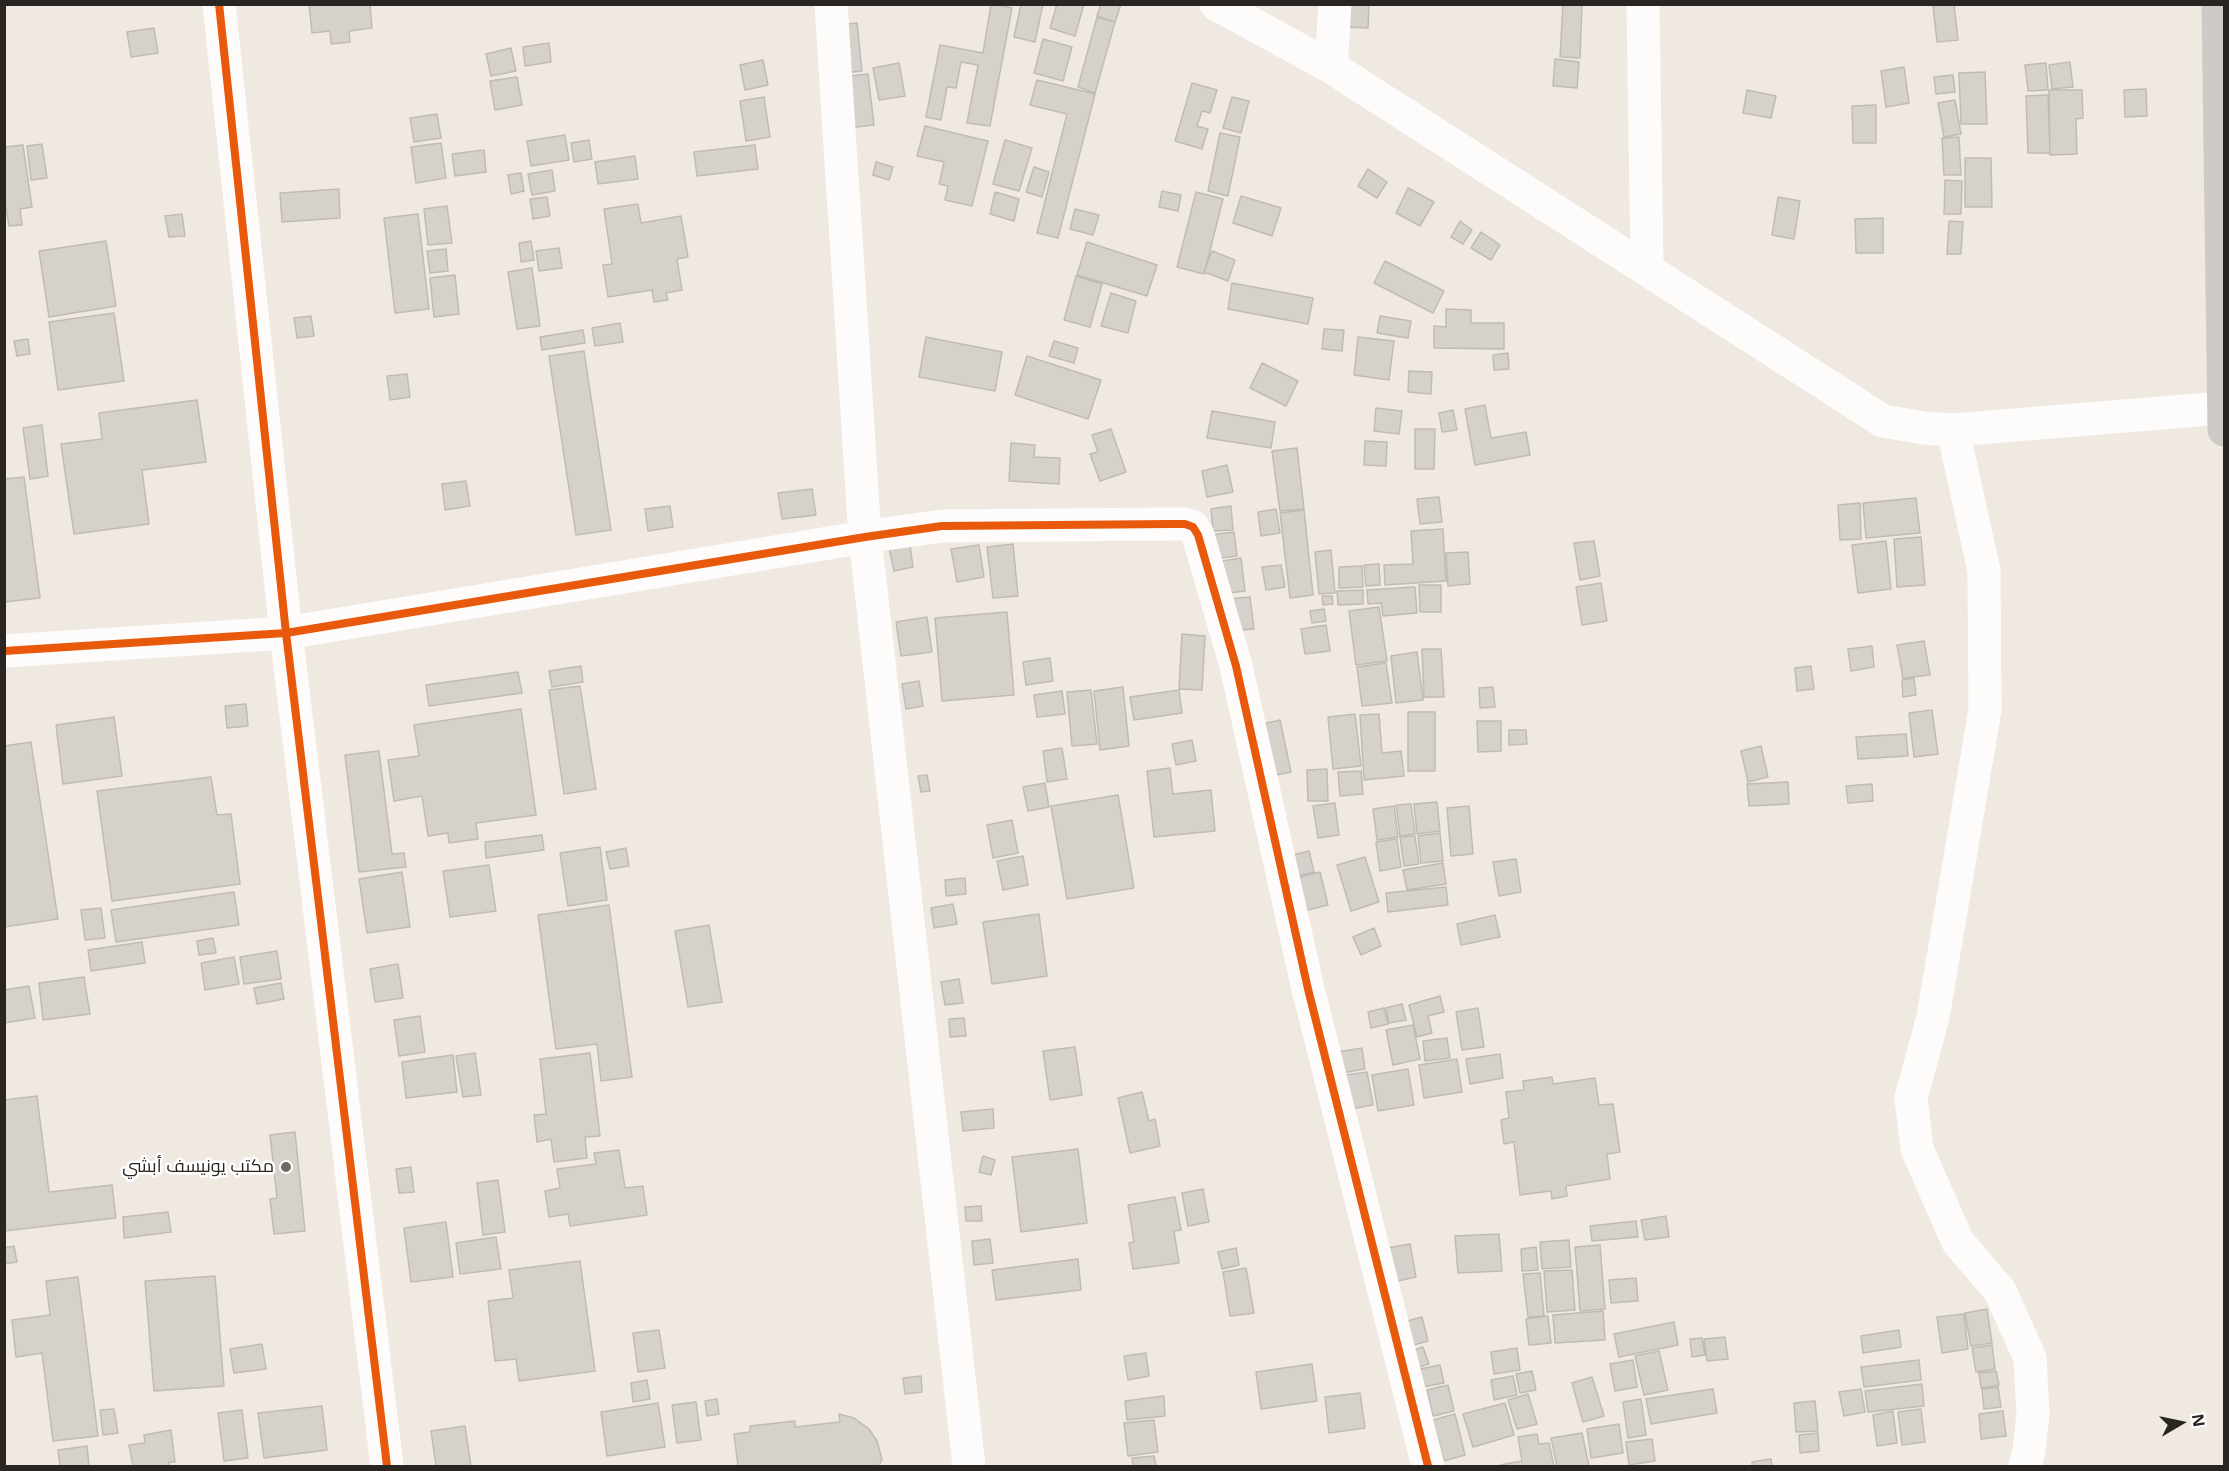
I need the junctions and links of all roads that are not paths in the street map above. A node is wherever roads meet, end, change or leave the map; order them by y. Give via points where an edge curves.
1 (219, 4) edge
2 (831, 4) edge
3 (1216, 4) edge
4 (1335, 4) edge
5 (1643, 4) edge
6 (2218, 4) edge
7 (1331, 67) junction
8 (1647, 267) junction
9 (2224, 419) edge
10 (1953, 430) junction
11 (865, 537) junction
12 (286, 633) junction
13 (4, 651) edge
14 (387, 1467) edge
15 (969, 1467) edge
16 (1428, 1467) edge
17 (2025, 1467) edge

1 - 12 street
2 - 11 street
3 - 7 street
4 - 7 street
5 - 8 street
6 - 9 main road
7 - 8 street
8 - 10 street via 1883,421
9 - 10 street
10 - 17 street via 1984,571 1985,710 1933,1017 1911,1098 1917,1149 1949,1222 1959,1242 2000,1291 2030,1358 2033,1414
11 - 12 street
11 - 15 street
11 - 16 street via 942,526 1170,524 1193,527 1198,535 1236,666 1308,989
12 - 13 street
12 - 14 street

